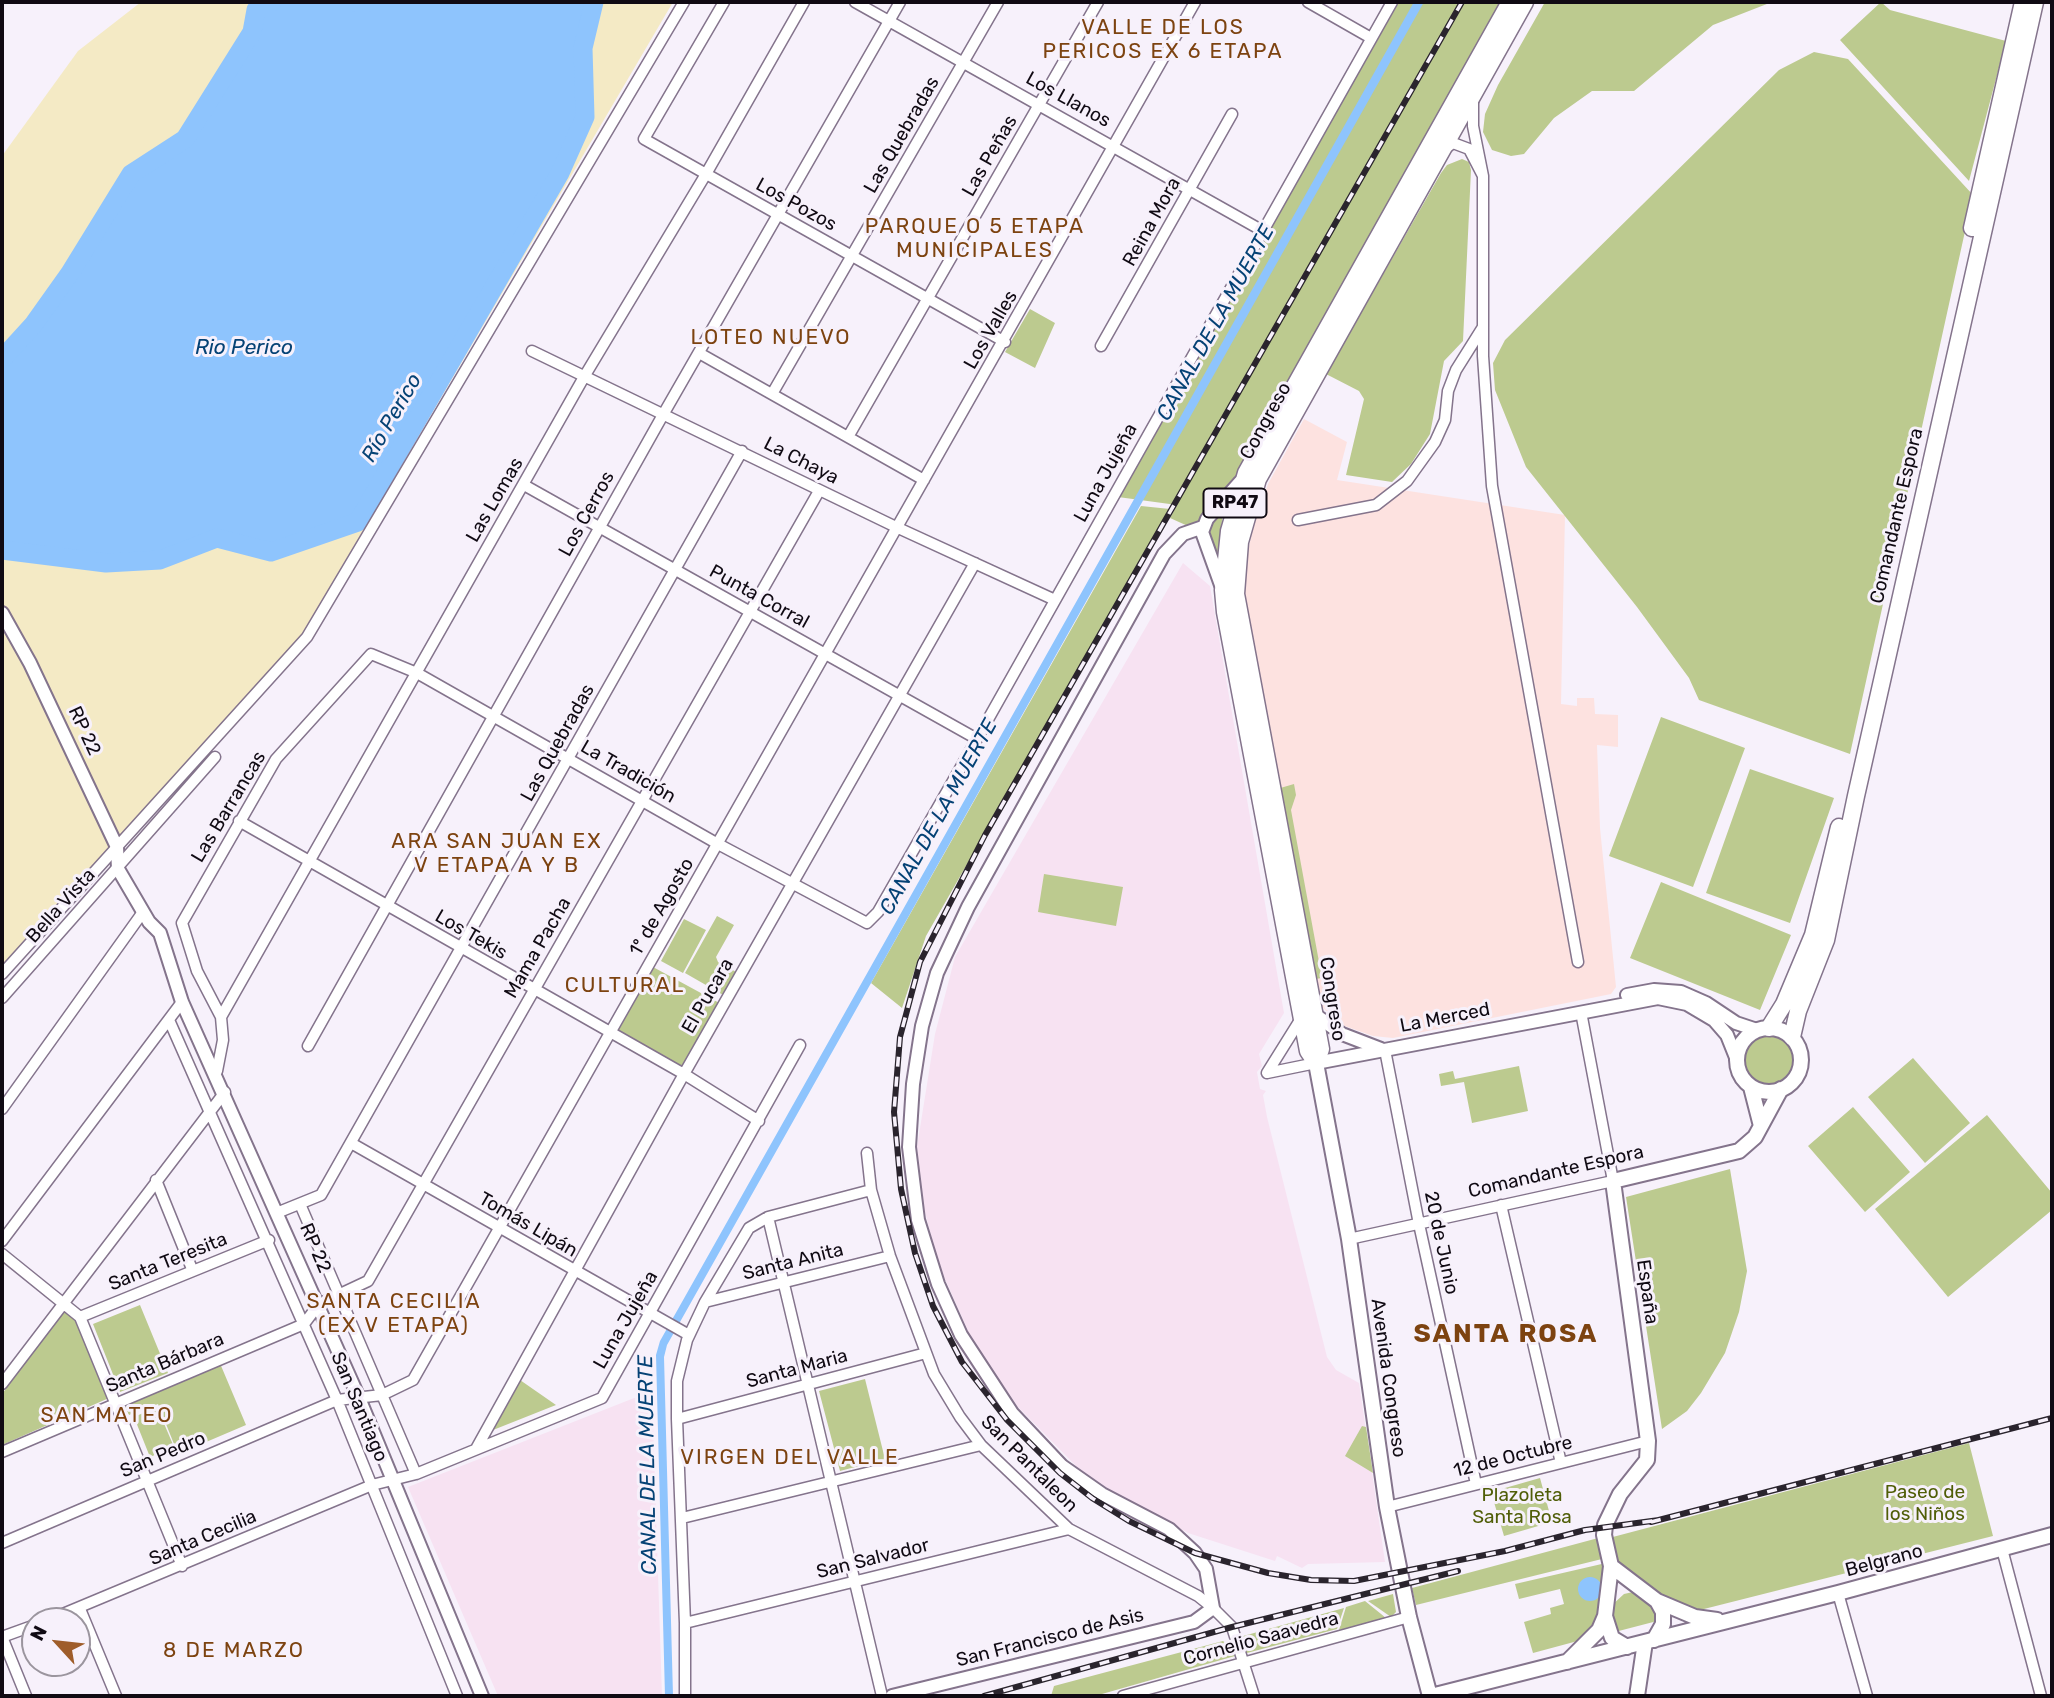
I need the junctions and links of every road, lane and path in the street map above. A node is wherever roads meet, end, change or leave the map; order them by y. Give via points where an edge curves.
1 (684, 2) edge
2 (724, 2) edge
3 (804, 2) edge
4 (855, 2) edge
5 (900, 2) edge
6 (999, 2) edge
7 (1098, 2) edge
8 (1195, 2) edge
9 (1308, 2) edge
10 (1392, 2) edge
11 (1510, 2) edge
12 (1525, 2) edge
13 (2023, 2) edge
14 (2035, 2) edge
15 (889, 21) junction
16 (1371, 38) junction
17 (965, 62) junction
18 (1476, 89) junction
19 (1041, 104) junction
20 (1232, 114) dead end
21 (1114, 145) junction
22 (1442, 150) junction
23 (706, 174) junction
24 (1483, 176) junction
25 (1190, 189) junction
26 (780, 215) junction
27 (1263, 231) junction
28 (853, 256) junction
29 (927, 298) junction
30 (1483, 327) junction
31 (1005, 342) junction
32 (1101, 346) dead end
33 (532, 351) dead end
34 (699, 353) junction
35 (584, 377) junction
36 (772, 394) junction
37 (664, 413) junction
38 (848, 437) junction
39 (742, 451) junction
40 (1246, 472) junction
41 (925, 481) junction
42 (524, 485) junction
43 (820, 491) junction
44 (1298, 520) dead end
45 (599, 527) junction
46 (896, 527) junction
47 (1203, 527) junction
48 (975, 563) junction
49 (674, 569) junction
50 (1223, 590) junction
51 (1055, 600) junction
52 (750, 612) junction
53 (2, 613) edge
54 (825, 653) junction
55 (371, 654) joint
56 (417, 673) junction
57 (900, 696) junction
58 (492, 718) junction
59 (977, 739) junction
60 (215, 757) dead end
61 (570, 759) junction
62 (642, 800) junction
63 (239, 821) junction
64 (718, 844) junction
65 (117, 847) junction
66 (310, 862) junction
67 (118, 869) junction
68 (793, 885) junction
69 (386, 907) junction
70 (143, 912) junction
71 (867, 923) joint
72 (459, 948) junction
73 (1577, 962) dead end
74 (2, 974) edge
75 (534, 991) junction
76 (2, 998) edge
77 (183, 1002) junction
78 (1581, 1012) junction
79 (1308, 1015) junction
80 (221, 1017) junction
81 (169, 1020) junction
82 (1763, 1029) junction
83 (609, 1034) junction
84 (1792, 1037) junction
85 (800, 1045) dead end
86 (308, 1046) dead end
87 (1385, 1050) junction
88 (1737, 1060) junction
89 (1316, 1063) junction
90 (217, 1071) dead end
91 (684, 1074) junction
92 (1751, 1087) junction
93 (1781, 1089) junction
94 (225, 1092) junction
95 (2, 1110) edge
96 (210, 1111) junction
97 (759, 1121) junction
98 (1761, 1126) junction
99 (351, 1143) junction
100 (867, 1153) dead end
101 (156, 1181) junction
102 (1613, 1181) junction
103 (423, 1185) junction
104 (871, 1190) junction
105 (300, 1203) junction
106 (1501, 1205) junction
107 (279, 1212) junction
108 (768, 1217) junction
109 (1419, 1224) junction
110 (499, 1229) junction
111 (1349, 1239) junction
112 (269, 1240) junction
113 (2, 1241) edge
114 (2, 1254) edge
115 (890, 1256) junction
116 (192, 1269) junction
117 (573, 1272) junction
118 (783, 1283) junction
119 (339, 1294) junction
120 (62, 1302) junction
121 (705, 1302) junction
122 (318, 1304) junction
123 (650, 1313) junction
124 (80, 1317) junction
125 (304, 1324) junction
126 (684, 1332) junction
127 (926, 1353) junction
128 (2, 1384) edge
129 (806, 1385) junction
130 (382, 1395) junction
131 (359, 1398) junction
132 (337, 1400) junction
133 (115, 1402) junction
134 (677, 1419) junction
135 (1648, 1441) junction
136 (981, 1445) junction
137 (476, 1449) junction
138 (2, 1452) edge
139 (1561, 1463) junction
140 (416, 1474) junction
141 (394, 1478) junction
142 (148, 1481) junction
143 (830, 1482) junction
144 (1476, 1483) junction
145 (372, 1485) junction
146 (1387, 1507) junction
147 (682, 1518) junction
148 (1069, 1529) junction
149 (2052, 1535) edge
150 (2, 1543) edge
151 (2002, 1549) junction
152 (182, 1566) junction
153 (1611, 1566) junction
154 (854, 1582) junction
155 (1645, 1592) junction
156 (1839, 1593) junction
157 (1657, 1601) junction
158 (85, 1607) edge
159 (1213, 1608) junction
160 (1607, 1612) junction
161 (1409, 1616) junction
162 (1725, 1621) junction
163 (685, 1623) junction
164 (21, 1630) edge
165 (91, 1636) edge
166 (2, 1637) edge
167 (1649, 1641) junction
168 (1626, 1647) junction
169 (1244, 1661) junction
170 (1567, 1662) junction
171 (26, 1696) edge
172 (116, 1696) edge
173 (457, 1696) edge
174 (482, 1696) edge
175 (685, 1696) edge
176 (882, 1696) edge
177 (892, 1696) edge
178 (1123, 1696) edge
179 (1254, 1696) edge
180 (1435, 1696) edge
181 (1637, 1696) edge
182 (1867, 1696) edge
183 (2041, 1696) edge

1 - 65 street via 307,637
2 - 23 street, Los Pozos via 644,139
3 - 23 street, Las Lomas
4 - 15 street, Los Llanos
5 - 15 street, Los Cerros
6 - 17 street, Las Quebradas
7 - 19 street, Las Peñas
8 - 21 street, Los Valles
9 - 16 street
10 - 16 street, Luna Jujeña
11 - 40 main road, Congreso / RP47
12 - 18 main road, Congreso / RP47
13 - 82 main road, Comandante Espora via 1813,935 1784,1004
14 - 84 main road, Comandante Espora via 1826,940
15 - 17 street, Los Llanos
15 - 26 street, Los Cerros
16 - 27 street, Luna Jujeña
17 - 19 street, Los Llanos
17 - 28 street, Las Quebradas
18 - 22 main road, Congreso / RP47
18 - 24 street via 1471,112
19 - 21 street, Los Llanos
19 - 29 street, Las Peñas
20 - 25 street, Reina Mora
21 - 25 street, Los Llanos
21 - 31 street, Los Valles
22 - 24 street via 1453,143 1469,149
22 - 79 main road, Congreso / RP47 via 1258,479 1240,542 1236,594
23 - 26 street, Los Pozos
23 - 35 street, Las Lomas
24 - 30 street
25 - 27 street, Los Llanos
25 - 32 street, Reina Mora
26 - 28 street, Los Pozos
26 - 34 street, Los Cerros
27 - 51 street, Luna Jujeña
28 - 29 street, Los Pozos
28 - 36 street, Las Quebradas
29 - 31 street, Los Pozos
29 - 38 street, Las Peñas
30 - 44 street via 1456,370 1436,442 1407,481 1376,505
30 - 73 street via 1492,486
31 - 41 street, Los Valles
33 - 35 street, La Chaya
34 - 36 street
34 - 37 street, Los Cerros
35 - 37 street, La Chaya
35 - 42 street, Las Lomas
36 - 38 street
37 - 39 street, La Chaya
37 - 45 street, Los Cerros
38 - 41 street
39 - 43 street, La Chaya
39 - 49 street, Las Quebradas
40 - 47 street
40 - 50 main road, Congreso / RP47 via 1228,531
41 - 46 street, Los Valles
42 - 45 street, Punta Corral
42 - 56 street, Las Lomas
43 - 46 street, La Chaya
43 - 52 street, Mama Pacha
45 - 49 street, Punta Corral
45 - 58 street, Los Cerros
46 - 48 street, La Chaya
46 - 54 street, 1º de Agosto
47 - 50 street via 1205,546
47 - 159 street via 1183,534 1164,554 968,907 937,973 922,1026 909,1147 918,1220 938,1284 961,1335 1004,1402 1062,1466 1169,1530 1195,1553 1206,1569
48 - 51 street, La Chaya
48 - 57 street, El Pucara
49 - 52 street, Punta Corral
49 - 61 street, Las Quebradas
50 - 79 main road, Congreso / RP47
51 - 59 street, Luna Jujeña
52 - 54 street, Punta Corral
52 - 62 street, Mama Pacha
53 - 65 street, RP 22
54 - 57 street, Punta Corral
54 - 64 street, 1º de Agosto
55 - 56 street, La Tradición
55 - 63 street, Las Barrancas via 276,759
56 - 58 street, La Tradición
56 - 66 street, Las Lomas
57 - 59 street, Punta Corral
57 - 68 street, El Pucara
58 - 61 street, La Tradición
58 - 69 street, Los Cerros
59 - 71 street, Luna Jujeña
60 - 67 street, Bella Vista
61 - 62 street, La Tradición
61 - 72 street, Las Quebradas
62 - 64 street, La Tradición
62 - 75 street, Mama Pacha
63 - 66 street, Los Tekis
63 - 80 street, Las Barrancas via 182,923 197,971
64 - 68 street, La Tradición
64 - 83 street, 1º de Agosto
65 - 67 street, RP 22
65 - 74 street
66 - 69 street, Los Tekis
66 - 80 street, Las Lomas
67 - 70 street
67 - 76 street, Bella Vista
68 - 71 street, La Tradición
68 - 91 street, El Pucara
69 - 72 street, Los Tekis
69 - 86 street, Los Cerros
70 - 77 street, RP 22 via 160,933
70 - 95 street
72 - 75 street, Los Tekis
72 - 99 street, Las Quebradas
75 - 83 street, Los Tekis
75 - 103 street, Mama Pacha
77 - 81 street
77 - 94 street, RP 22
78 - 82 street via 1643,990 1666,990 1693,998 1735,1023
78 - 87 street, La Merced
78 - 88 street via 1640,999 1671,999 1714,1020 1727,1035
78 - 102 street, España
79 - 87 street
79 - 89 main road, Congreso / RP47 via 1321,1049
79 - 89 street via 1266,1073
80 - 90 street via 223,1040
81 - 96 street, San Santiago
81 - 113 street
82 - 84 main road via 1782,1030
82 - 88 main road via 1740,1048
83 - 91 street, Los Tekis
83 - 110 street, 1º de Agosto
84 - 93 main road via 1801,1060 1798,1072
85 - 97 street, Luna Jujeña
87 - 89 street, La Merced
87 - 109 street, 20 de Junio
88 - 92 main road
89 - 111 main road, Avenida Congreso / RP47
91 - 97 street, Los Tekis
91 - 117 street, El Pucara
92 - 93 main road via 1771,1092
92 - 98 main road
93 - 98 main road, Comandante Espora
94 - 96 street
94 - 107 street, RP 22
96 - 101 street
96 - 112 street, San Santiago
97 - 123 street, Luna Jujeña
98 - 102 main road, Comandante Espora via 1739,1150
99 - 103 street, Tomás Lipán
99 - 105 street, Las Quebradas via 321,1195
100 - 104 street, San Pantaleon
101 - 116 street
101 - 120 street
102 - 106 street, Comandante Espora
102 - 135 main road, España
103 - 110 street, Tomás Lipán
103 - 119 street, Mama Pacha via 368,1281
104 - 108 street
104 - 115 street, San Pantaleon
105 - 107 street, Las Quebradas
105 - 119 street
106 - 109 street, Comandante Espora
106 - 139 street
107 - 122 street, RP 22
108 - 118 street
108 - 121 street via 750,1228
109 - 111 street, Comandante Espora
109 - 144 street, 20 de Junio
110 - 117 street, Tomás Lipán
110 - 130 street, 1º de Agosto via 413,1380
111 - 146 main road, Avenida Congreso / RP47
112 - 116 street, Santa Teresita
112 - 125 street, San Santiago
114 - 120 street
115 - 118 street, Santa Anita
115 - 127 street, San Pantaleon
116 - 124 street, Santa Teresita
117 - 123 street, Tomás Lipán
117 - 137 street, El Pucara
118 - 121 street, Santa Anita
118 - 129 street
119 - 122 street, Mama Pacha
119 - 130 street
120 - 124 street
120 - 128 street
121 - 126 street
122 - 125 street, Mama Pacha
122 - 131 street, RP 22
123 - 126 street, Tomás Lipán
123 - 137 street, Luna Jujeña via 602,1398
124 - 133 street
125 - 132 street, San Santiago
125 - 133 street, Santa Bárbara
126 - 134 street
127 - 129 street, Santa Maria
127 - 136 street, San Pantaleon via 944,1394
129 - 134 street, Santa Maria
129 - 143 street
130 - 131 street, 1º de Agosto
130 - 140 street
131 - 132 street, 1º de Agosto
131 - 141 street, RP 22
132 - 142 street, San Pedro
132 - 145 street, San Santiago
133 - 138 street, Santa Bárbara
133 - 142 street
134 - 147 street
135 - 139 street, 12 de Octubre
135 - 153 main road, España via 1647,1460 1620,1494 1605,1525
136 - 143 street
136 - 148 street, San Pantaleon
137 - 140 street, Luna Jujeña
139 - 144 street, 12 de Octubre
140 - 141 street, Luna Jujeña
141 - 145 street, Luna Jujeña
141 - 174 street, RP 22
142 - 150 street, San Pedro
142 - 152 street
143 - 147 street
143 - 154 street
144 - 146 street, 12 de Octubre
145 - 152 street, Santa Cecilia
145 - 173 street, San Santiago
146 - 161 main road, Avenida Congreso / RP47
147 - 163 street
148 - 154 street, San Salvador
148 - 159 street, San Pantaleon via 1198,1595
149 - 151 main road, Belgrano
151 - 156 main road, Belgrano
151 - 183 street
152 - 158 street, Santa Cecilia
153 - 155 main road, Belgrano
153 - 160 main road
154 - 163 street, San Salvador
154 - 176 street
155 - 157 main road, Belgrano
155 - 160 main road via 1620,1594
156 - 162 main road, Belgrano
156 - 182 street
157 - 162 main road, Belgrano via 1695,1617
157 - 167 main road via 1663,1624
159 - 169 street, San Pantaleon via 1232,1627
159 - 177 street, San Francisco de Asis via 1194,1622
160 - 168 main road via 1612,1638
160 - 170 main road, Belgrano / RP47 via 1593,1637
161 - 169 street, Cornelio Saavedra
161 - 180 main road, Avenida Congreso / RP47
162 - 167 main road, Belgrano
163 - 175 street
164 - 166 street
165 - 172 street
166 - 171 street
167 - 168 main road, Belgrano
167 - 181 main road
168 - 170 main road, Belgrano
169 - 178 street, Cornelio Saavedra
169 - 179 street
170 - 180 main road, Belgrano / RP47

